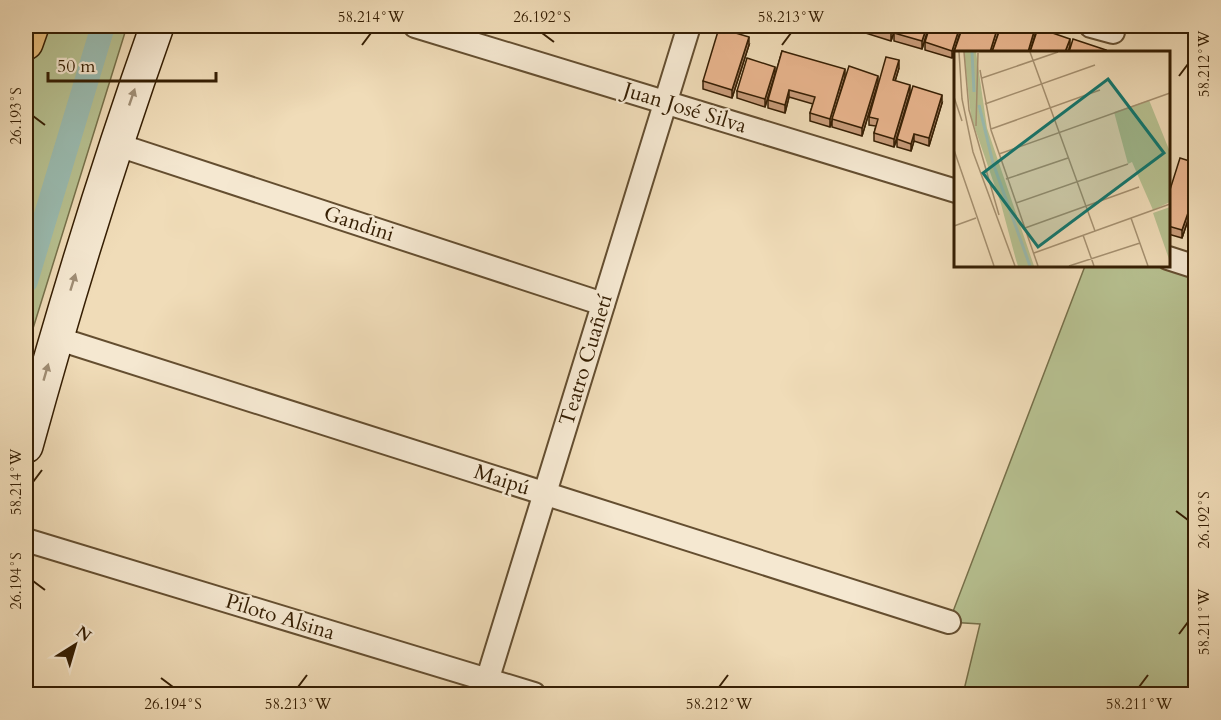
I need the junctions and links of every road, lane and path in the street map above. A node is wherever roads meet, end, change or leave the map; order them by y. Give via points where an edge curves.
1 (32, 26) edge
2 (157, 26) edge
3 (415, 26) edge
4 (689, 26) edge
5 (1091, 26) edge
6 (1113, 32) dead end
7 (26, 43) edge
8 (666, 101) junction
9 (115, 144) junction
10 (954, 190) edge
11 (1170, 259) edge
12 (1196, 267) edge
13 (603, 304) junction
14 (56, 338) junction
15 (26, 446) edge
16 (546, 494) junction
17 (26, 540) edge
18 (949, 621) dead end
19 (486, 687) edge
20 (534, 694) edge

1 - 7 highway
9 -> 2 main road
3 - 8 street, Juan José Silva
4 - 8 street, Teatro Cuañetí
5 - 6 street
8 - 10 street, Juan José Silva
8 - 13 street, Teatro Cuañetí
9 - 13 street, Gandini
14 -> 9 main road
11 - 12 street
13 - 16 street, Teatro Cuañetí
15 -> 14 main road
14 - 16 street, Maipú
16 - 18 street, Maipú
16 - 19 street, Teatro Cuañetí
17 - 19 street, Piloto Alsina
19 - 20 street, Piloto Alsina

